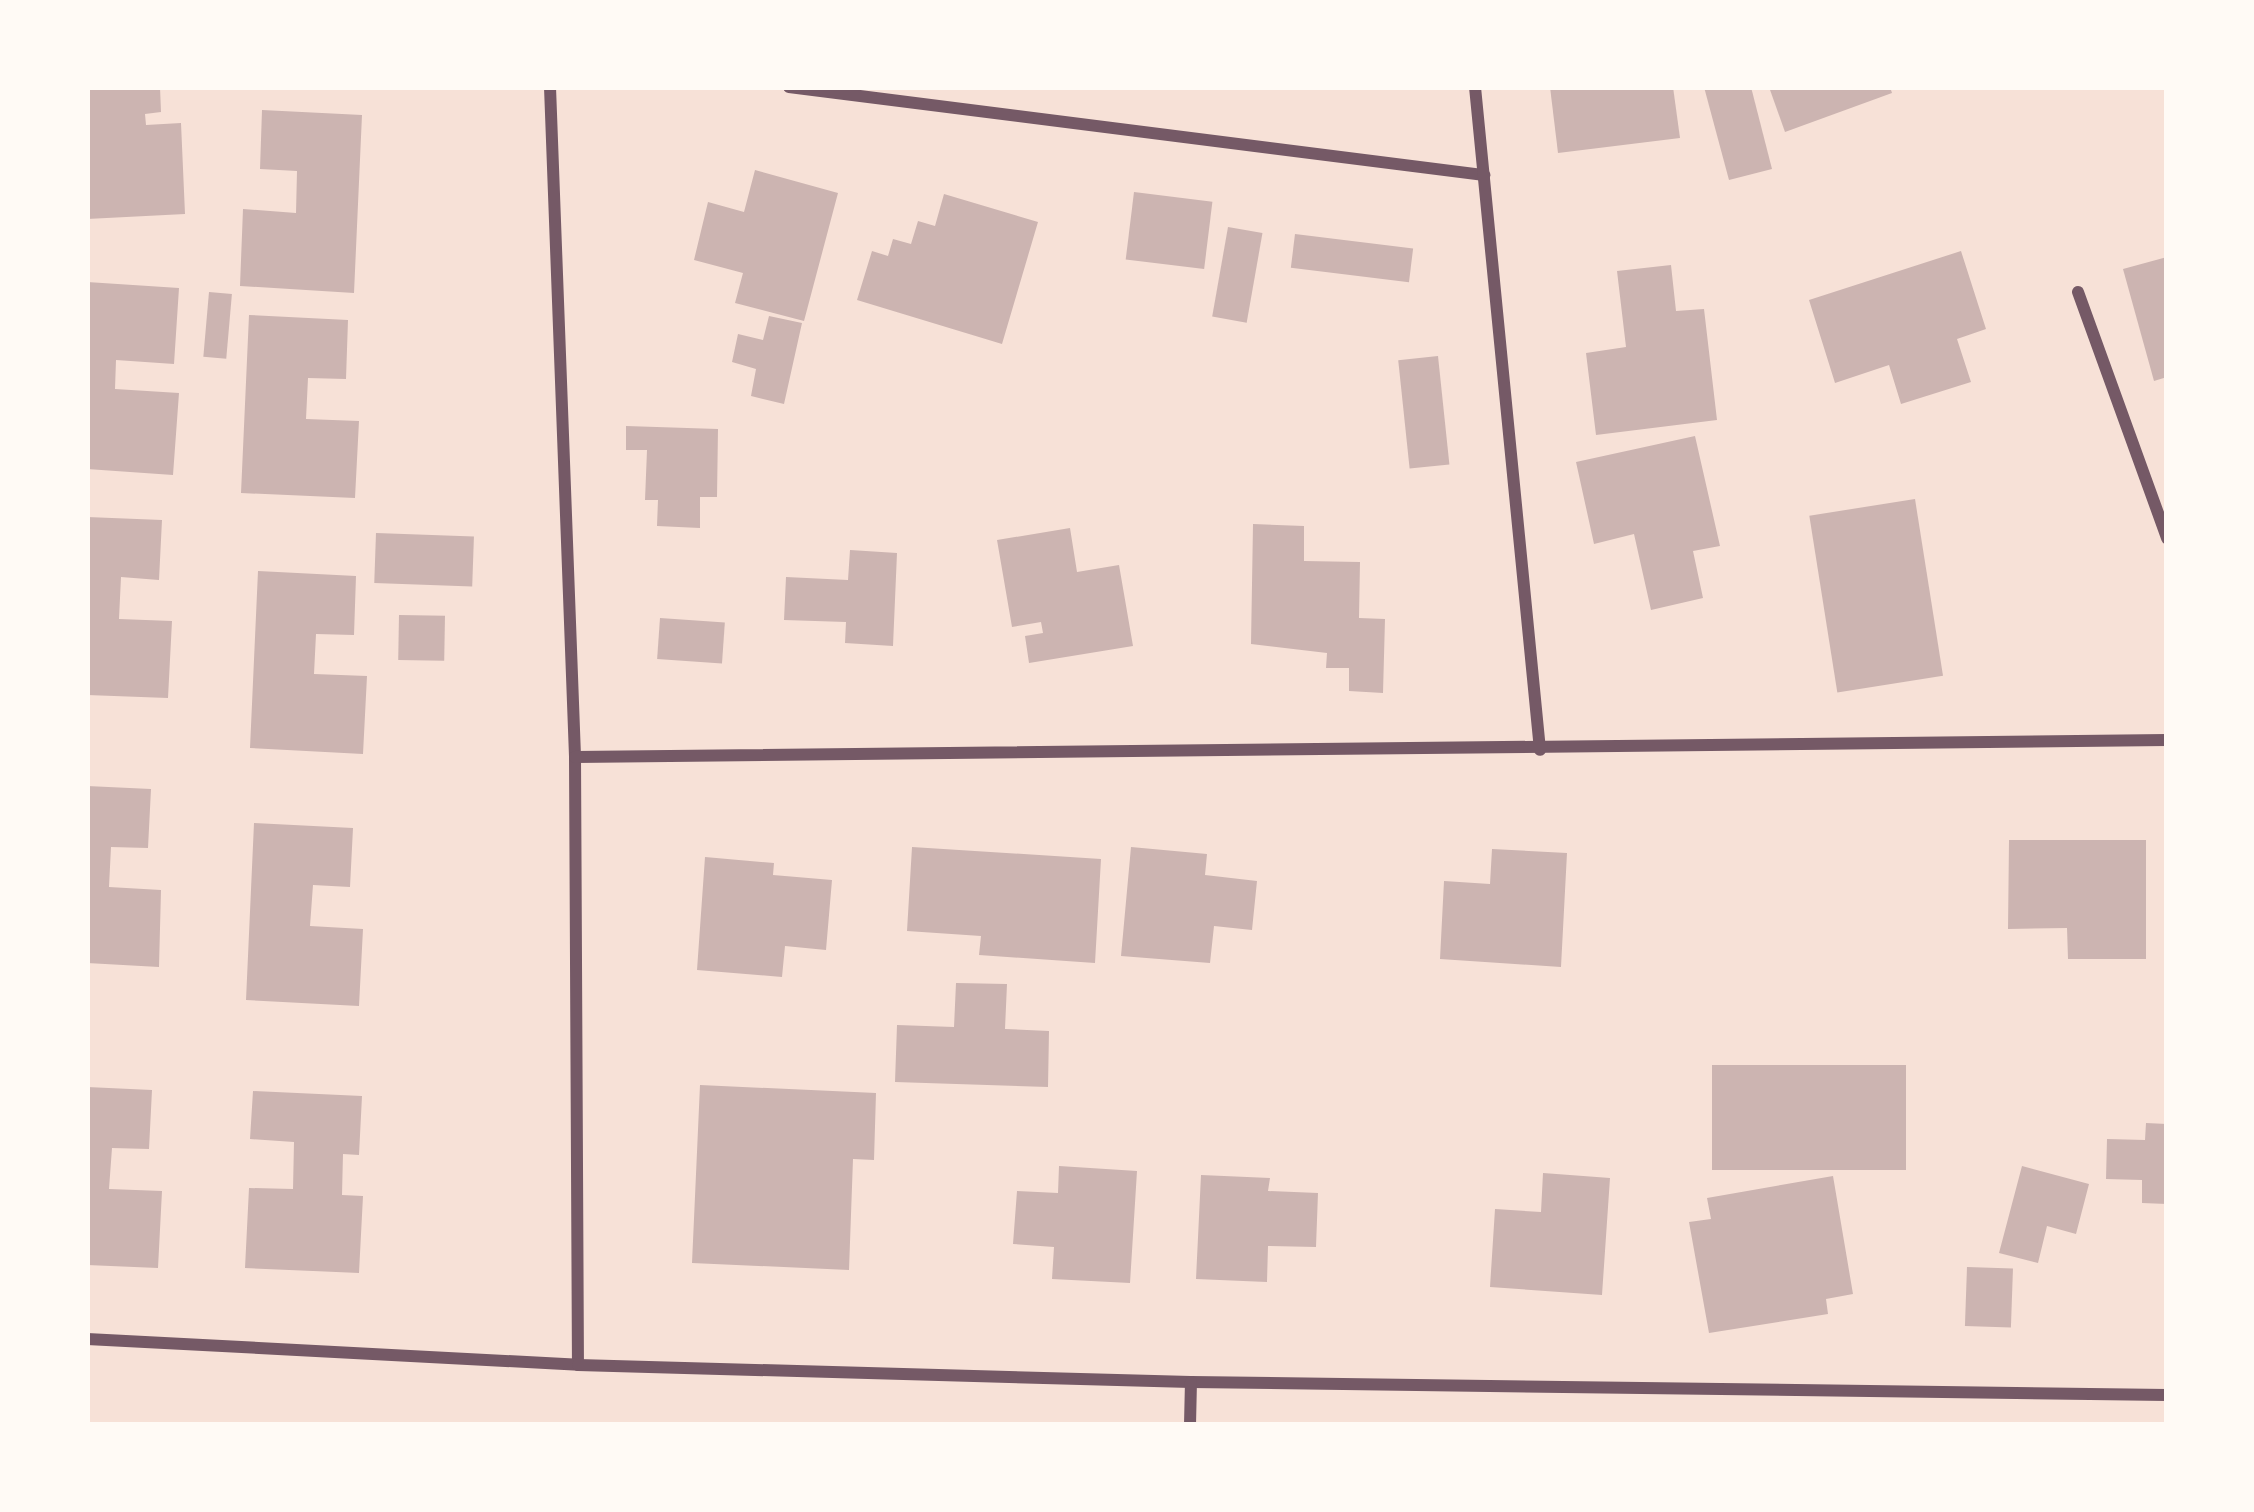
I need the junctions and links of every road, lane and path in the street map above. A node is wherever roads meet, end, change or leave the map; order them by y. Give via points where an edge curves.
1 (550, 87) edge
2 (789, 87) edge
3 (1475, 87) edge
4 (1484, 175) junction
5 (2078, 292) dead end
6 (2167, 538) edge
7 (2167, 740) edge
8 (1540, 751) junction
9 (575, 757) junction
10 (87, 1339) edge
11 (578, 1365) junction
12 (1191, 1382) junction
13 (2167, 1395) edge
14 (1190, 1425) edge

1 - 9 street
2 - 4 street
3 - 4 street
4 - 8 street
5 - 6 street
7 - 8 street
8 - 9 street
9 - 11 street
10 - 11 street
11 - 12 street
12 - 13 street
12 - 14 street

